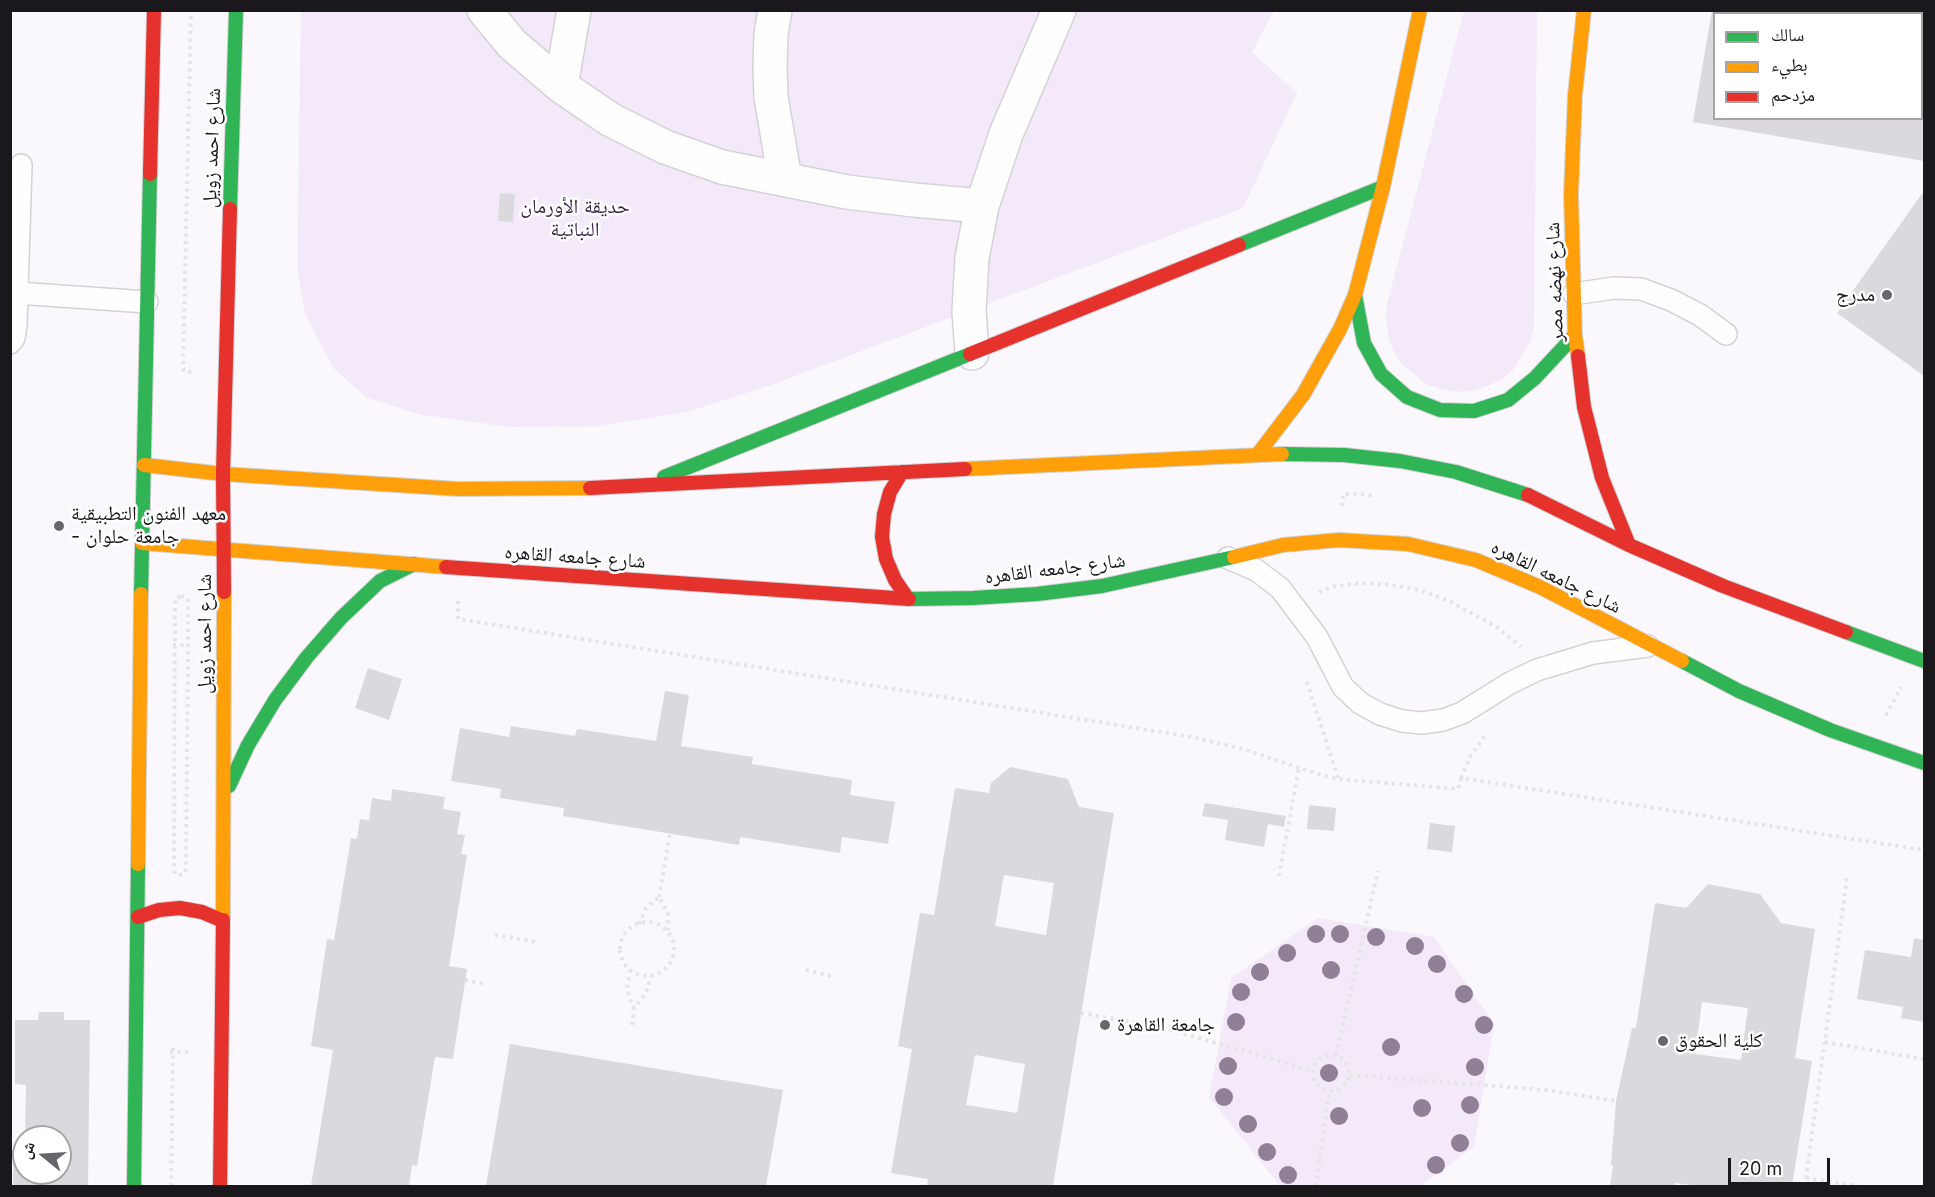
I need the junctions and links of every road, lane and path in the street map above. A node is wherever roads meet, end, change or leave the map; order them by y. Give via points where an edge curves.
1 (154, 10) edge
2 (191, 10) edge
3 (236, 10) edge
4 (484, 10) edge
5 (574, 10) edge
6 (775, 10) edge
7 (1059, 10) edge
8 (1420, 10) edge
9 (1584, 10) edge
10 (561, 86) junction
11 (21, 165) dead end
12 (785, 180) junction
13 (1383, 187) junction
14 (982, 206) junction
15 (17, 293) junction
16 (1574, 294) junction
17 (1355, 295) junction
18 (147, 302) junction
19 (185, 303) junction
20 (226, 304) junction
21 (1726, 334) dead end
22 (1575, 335) junction
23 (10, 343) edge
24 (972, 353) junction
25 (192, 369) dead end
26 (1258, 454) junction
27 (144, 465) junction
28 (902, 472) junction
29 (223, 474) junction
30 (640, 486) junction
31 (142, 543) junction
32 (1629, 545) junction
33 (225, 549) junction
34 (1228, 558) junction
35 (414, 564) junction
36 (459, 568) junction
37 (908, 599) junction
38 (1293, 602) junction
39 (142, 645) junction
40 (175, 645) junction
41 (188, 645) junction
42 (225, 645) junction
43 (1652, 646) junction
44 (1922, 656) edge
45 (1537, 670) junction
46 (1305, 676) dead end
47 (1490, 729) dead end
48 (1870, 744) junction
49 (1924, 763) edge
50 (1299, 767) junction
51 (1461, 778) junction
52 (1338, 779) junction
53 (225, 793) junction
54 (669, 833) dead end
55 (1924, 850) edge
56 (1378, 871) dead end
57 (1279, 876) dead end
58 (1847, 878) dead end
59 (659, 897) junction
60 (138, 917) junction
61 (223, 921) junction
62 (639, 924) junction
63 (668, 932) junction
64 (495, 935) dead end
65 (536, 942) dead end
66 (630, 970) junction
67 (806, 970) dead end
68 (651, 976) junction
69 (835, 977) dead end
70 (465, 980) dead end
71 (485, 984) dead end
72 (634, 1008) junction
73 (1081, 1013) dead end
74 (632, 1025) dead end
75 (1825, 1042) junction
76 (221, 1051) junction
77 (136, 1052) junction
78 (1336, 1055) junction
79 (1924, 1059) edge
80 (1313, 1071) junction
81 (1350, 1075) junction
82 (1329, 1092) junction
83 (1616, 1101) dead end
84 (1806, 1179) junction
85 (134, 1186) edge
86 (220, 1186) edge
87 (1316, 1186) edge
88 (1805, 1186) edge
89 (1858, 1186) edge

1 - 18 main road
2 - 19 path
3 - 20 main road, شارع احمد زويل
4 - 10 street via 512,44
5 - 10 street
6 - 12 street via 771,96
7 - 14 street via 1006,134
8 - 13 main road
9 - 16 main road, شارع نهضه مصر via 1575,95 1571,195
10 - 12 street via 611,120 665,147 722,167
11 - 15 lane
12 - 14 street via 858,193
13 - 17 main road
13 - 24 main road
14 - 24 street via 972,258
15 - 18 lane
15 - 23 lane via 16,325
16 - 21 lane via 1614,288 1641,289 1691,310
16 - 22 main road, شارع نهضه مصر
17 - 22 main road via 1364,343 1381,374 1407,397 1440,410 1474,411 1508,400 1535,378
17 - 26 main road via 1303,394
18 - 19 path
18 - 27 main road
19 - 20 path
19 - 25 path via 183,369 188,373
20 - 29 main road, شارع احمد زويل
22 - 32 main road, شارع نهضه مصر via 1584,407 1602,478
24 - 30 main road
26 - 28 main road
26 - 32 main road via 1344,455 1456,472 1528,495
27 - 29 main road
27 - 31 main road
28 - 30 main road
28 - 37 main road via 890,492 882,537 886,559
29 - 30 main road via 458,489
29 - 33 main road, شارع احمد زويل
31 - 33 main road, شارع جامعه القاهره
31 - 39 main road
32 - 44 main road via 1724,586
33 - 35 main road, شارع جامعه القاهره
33 - 42 main road, شارع احمد زويل
34 - 37 main road, شارع جامعه القاهره via 1102,586 1037,594
34 - 38 lane via 1256,570
34 - 43 main road, شارع جامعه القاهره via 1283,545 1339,540 1408,544 1476,560 1540,587
35 - 36 main road, شارع جامعه القاهره
35 - 53 main road via 380,581 307,657 275,700
36 - 37 main road, شارع جامعه القاهره
36 - 50 path via 458,620 1192,737
38 - 45 path via 1335,586 1392,585 1420,590 1497,627 1520,645
38 - 45 lane via 1343,687 1360,703 1402,721 1422,723 1462,713
39 - 40 path
39 - 60 main road
40 - 41 path
40 - 41 path via 175,604 181,596 188,603
40 - 41 path via 174,870 180,875 186,869
41 - 42 path
42 - 53 main road, شارع احمد زويل
43 - 45 lane via 1593,653
43 - 48 main road, شارع جامعه القاهره via 1739,691
44 - 48 path
46 - 52 path
47 - 51 path
48 - 49 main road, شارع جامعه القاهره
50 - 52 path
50 - 57 path
51 - 52 path via 1458,789
51 - 55 path
53 - 61 main road, شارع احمد زويل
54 - 59 path
56 - 78 path
58 - 75 path
59 - 62 path via 646,908
59 - 63 path via 668,913
60 - 61 main road via 180,908
60 - 77 main road
61 - 76 main road, شارع احمد زويل
62 - 63 path via 658,924
62 - 66 path via 625,933 620,945 621,957
63 - 68 path via 673,942 669,966
64 - 65 path
66 - 68 path via 636,975
66 - 72 path via 627,990
67 - 69 path
68 - 72 path via 646,993
70 - 71 path
72 - 74 path
73 - 80 path via 1164,1028
75 - 79 path
75 - 84 path
76 - 77 path
76 - 86 main road, شارع احمد زويل
77 - 85 main road
78 - 80 path via 1321,1058
78 - 81 path via 1346,1062
80 - 82 path via 1316,1084
81 - 82 path via 1343,1088
81 - 83 path via 1547,1090
82 - 87 path
84 - 88 path
84 - 89 path

